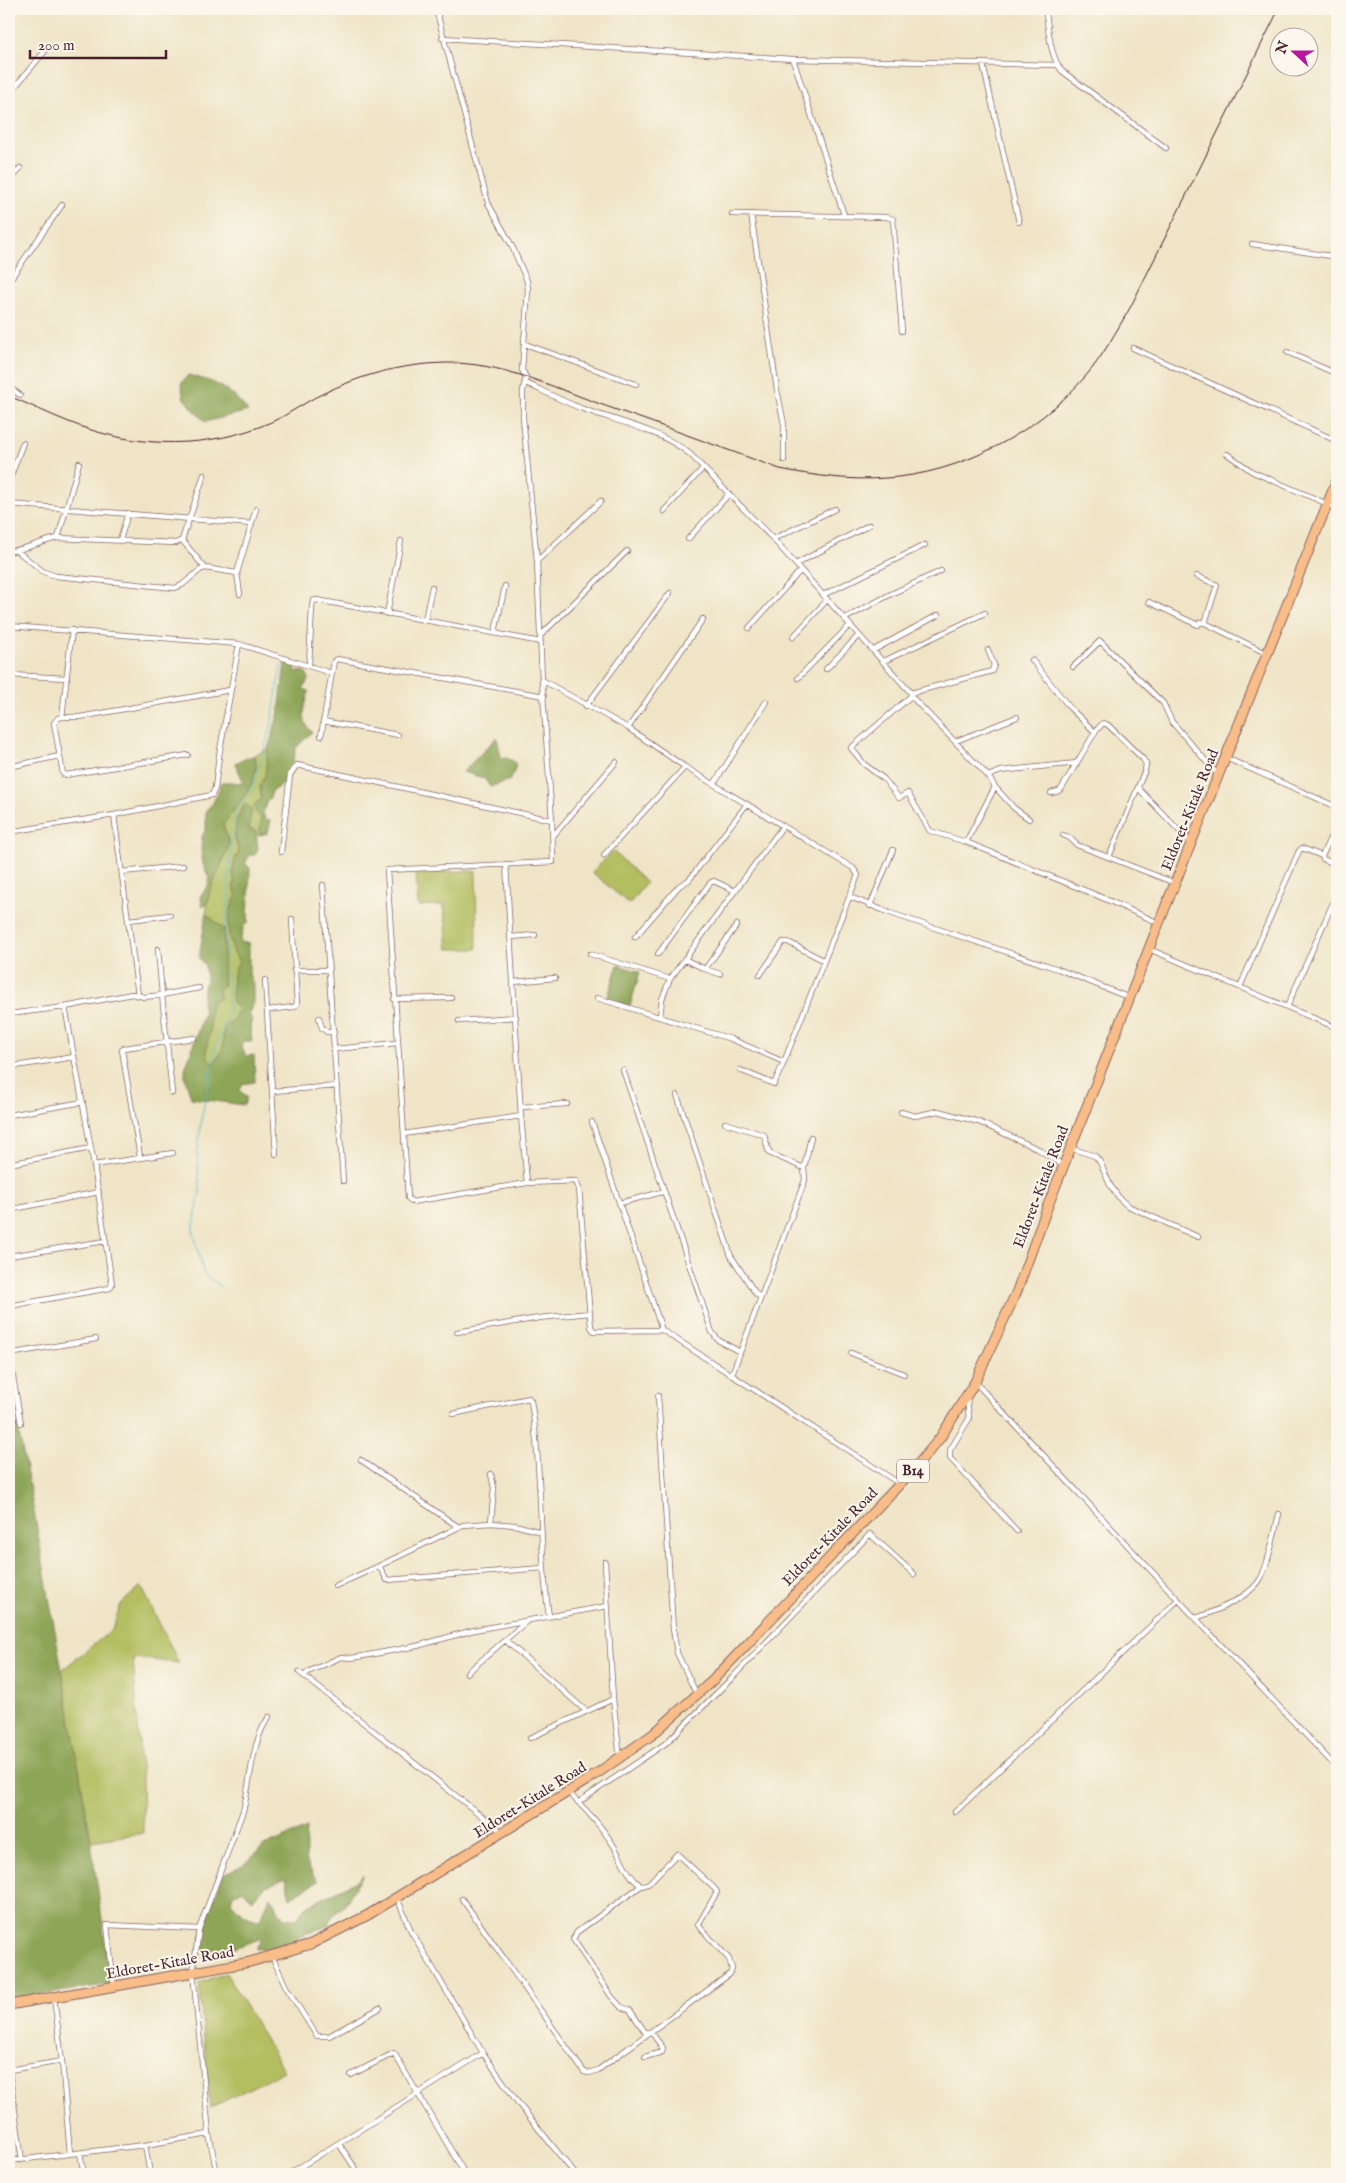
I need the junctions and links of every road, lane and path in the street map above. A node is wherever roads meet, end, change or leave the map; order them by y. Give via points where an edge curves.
1 (436, 9) edge
2 (1045, 9) edge
3 (442, 38) junction
4 (45, 51) dead end
5 (792, 59) junction
6 (983, 64) junction
7 (1058, 65) junction
8 (9, 94) edge
9 (1166, 148) dead end
10 (20, 168) dead end
11 (9, 183) edge
12 (62, 205) dead end
13 (732, 214) dead end
14 (751, 214) junction
15 (844, 215) junction
16 (1019, 222) dead end
17 (1252, 244) dead end
18 (1337, 257) edge
19 (9, 281) edge
20 (902, 332) dead end
21 (525, 344) junction
22 (1133, 348) dead end
23 (1287, 352) dead end
24 (1337, 374) edge
25 (526, 383) junction
26 (636, 384) dead end
27 (9, 387) edge
28 (20, 395) dead end
29 (1337, 441) edge
30 (22, 443) dead end
31 (1227, 454) dead end
32 (784, 460) dead end
33 (79, 463) dead end
34 (703, 468) junction
35 (204, 476) dead end
36 (1337, 480) edge
37 (9, 481) edge
38 (729, 494) junction
39 (601, 501) dead end
40 (9, 504) edge
41 (1327, 504) junction
42 (66, 508) junction
43 (1337, 508) edge
44 (256, 509) dead end
45 (835, 509) dead end
46 (664, 511) dead end
47 (128, 513) junction
48 (191, 519) junction
49 (252, 524) junction
50 (869, 525) dead end
51 (58, 538) junction
52 (688, 539) dead end
53 (773, 539) junction
54 (120, 540) junction
55 (182, 540) junction
56 (401, 541) dead end
57 (925, 545) dead end
58 (9, 551) edge
59 (17, 551) junction
60 (627, 551) dead end
61 (537, 562) junction
62 (796, 564) junction
63 (205, 568) junction
64 (801, 570) junction
65 (941, 571) dead end
66 (237, 573) junction
67 (1196, 576) dead end
68 (505, 586) dead end
69 (432, 588) dead end
70 (670, 592) dead end
71 (240, 594) dead end
72 (823, 595) junction
73 (827, 600) junction
74 (1149, 602) dead end
75 (387, 614) junction
76 (985, 614) dead end
77 (938, 615) dead end
78 (703, 619) dead end
79 (844, 619) junction
80 (425, 620) junction
81 (1205, 623) junction
82 (850, 625) junction
83 (9, 626) edge
84 (749, 628) dead end
85 (72, 630) junction
86 (495, 632) junction
87 (859, 634) junction
88 (540, 636) junction
89 (793, 637) dead end
90 (541, 642) junction
91 (239, 644) junction
92 (874, 650) junction
93 (988, 650) dead end
94 (1268, 654) junction
95 (1032, 660) dead end
96 (884, 661) junction
97 (310, 664) junction
98 (1073, 666) dead end
99 (826, 669) dead end
100 (331, 673) junction
101 (9, 675) edge
102 (67, 678) junction
103 (798, 678) dead end
104 (542, 680) junction
105 (230, 690) junction
106 (911, 695) junction
107 (544, 696) junction
108 (766, 702) dead end
109 (586, 706) junction
110 (62, 717) junction
111 (1017, 717) dead end
112 (323, 721) junction
113 (628, 728) junction
114 (1095, 732) junction
115 (398, 735) dead end
116 (321, 736) dead end
117 (956, 741) junction
118 (188, 755) dead end
119 (59, 756) junction
120 (1226, 758) junction
121 (616, 762) dead end
122 (1077, 763) junction
123 (9, 767) edge
124 (685, 767) junction
125 (988, 776) junction
126 (1219, 776) junction
127 (714, 784) junction
128 (994, 787) junction
129 (1138, 788) junction
130 (1051, 793) dead end
131 (747, 804) junction
132 (1337, 807) edge
133 (114, 815) junction
134 (1030, 819) dead end
135 (552, 820) junction
136 (1337, 823) edge
137 (783, 826) junction
138 (9, 832) edge
139 (1063, 835) dead end
140 (553, 836) junction
141 (966, 842) junction
142 (1192, 844) junction
143 (893, 850) dead end
144 (281, 852) dead end
145 (604, 855) dead end
146 (1322, 856) junction
147 (1109, 857) junction
148 (506, 864) junction
149 (1337, 865) edge
150 (183, 866) dead end
151 (122, 872) junction
152 (1176, 883) junction
153 (323, 885) dead end
154 (735, 891) junction
155 (1337, 894) edge
156 (850, 897) junction
157 (870, 906) junction
158 (170, 915) dead end
159 (292, 919) dead end
160 (129, 920) junction
161 (1159, 923) junction
162 (737, 925) dead end
163 (535, 935) dead end
164 (511, 937) junction
165 (636, 937) dead end
166 (158, 949) dead end
167 (1149, 949) junction
168 (590, 954) dead end
169 (658, 954) dead end
170 (684, 959) junction
171 (823, 960) junction
172 (705, 969) junction
173 (294, 970) junction
174 (329, 970) junction
175 (720, 974) dead end
176 (760, 975) dead end
177 (555, 978) dead end
178 (670, 979) junction
179 (265, 980) dead end
180 (514, 982) junction
181 (199, 988) dead end
182 (1240, 988) junction
183 (138, 995) junction
184 (162, 995) junction
185 (451, 998) dead end
186 (597, 998) dead end
187 (1130, 998) junction
188 (394, 999) junction
189 (65, 1007) junction
190 (1287, 1007) junction
191 (268, 1010) junction
192 (9, 1014) edge
193 (516, 1016) junction
194 (660, 1017) junction
195 (320, 1018) dead end
196 (459, 1021) dead end
197 (1337, 1028) edge
198 (334, 1032) junction
199 (194, 1038) dead end
200 (166, 1042) junction
201 (397, 1043) junction
202 (335, 1050) junction
203 (74, 1057) junction
204 (784, 1062) junction
205 (9, 1067) edge
206 (623, 1070) dead end
207 (740, 1070) dead end
208 (337, 1086) junction
209 (273, 1091) junction
210 (172, 1093) dead end
211 (677, 1095) dead end
212 (82, 1102) junction
213 (567, 1104) dead end
214 (521, 1107) junction
215 (900, 1112) dead end
216 (9, 1115) edge
217 (521, 1116) junction
218 (592, 1122) dead end
219 (724, 1122) dead end
220 (404, 1134) junction
221 (811, 1137) dead end
222 (91, 1148) junction
223 (1070, 1148) junction
224 (173, 1153) dead end
225 (276, 1154) dead end
226 (140, 1157) junction
227 (9, 1164) edge
228 (94, 1165) junction
229 (1064, 1166) junction
230 (804, 1168) junction
231 (343, 1181) dead end
232 (527, 1183) junction
233 (99, 1192) junction
234 (662, 1192) junction
235 (620, 1203) junction
236 (9, 1210) edge
237 (1198, 1236) dead end
238 (106, 1240) junction
239 (9, 1256) edge
240 (761, 1297) junction
241 (9, 1306) edge
242 (590, 1313) junction
243 (662, 1330) junction
244 (457, 1332) dead end
245 (96, 1339) dead end
246 (740, 1352) junction
247 (851, 1353) dead end
248 (9, 1354) edge
249 (732, 1374) junction
250 (904, 1374) dead end
251 (975, 1382) junction
252 (658, 1396) dead end
253 (967, 1396) junction
254 (453, 1414) dead end
255 (21, 1423) dead end
256 (361, 1460) dead end
257 (491, 1474) dead end
258 (900, 1484) junction
259 (1279, 1514) dead end
260 (491, 1523) junction
261 (457, 1526) junction
262 (1017, 1531) dead end
263 (541, 1532) junction
264 (604, 1562) dead end
265 (379, 1566) junction
266 (543, 1568) junction
267 (914, 1574) dead end
268 (335, 1586) dead end
269 (1178, 1600) junction
270 (608, 1606) junction
271 (549, 1616) junction
272 (1196, 1618) junction
273 (528, 1620) junction
274 (505, 1640) junction
275 (299, 1672) dead end
276 (467, 1673) dead end
277 (305, 1676) junction
278 (697, 1695) junction
279 (613, 1699) junction
280 (586, 1711) junction
281 (268, 1717) dead end
282 (530, 1738) dead end
283 (620, 1759) junction
284 (1337, 1768) edge
285 (568, 1792) junction
286 (578, 1802) junction
287 (955, 1812) dead end
288 (502, 1832) junction
289 (641, 1886) junction
290 (396, 1898) junction
291 (462, 1899) dead end
292 (199, 1929) junction
293 (272, 1956) junction
294 (193, 1973) junction
295 (114, 1987) junction
296 (54, 1997) junction
297 (9, 2005) edge
298 (380, 2008) dead end
299 (651, 2032) junction
300 (483, 2054) junction
301 (645, 2057) dead end
302 (62, 2061) junction
303 (9, 2070) edge
304 (351, 2075) dead end
305 (417, 2094) junction
306 (209, 2134) junction
307 (340, 2144) junction
308 (145, 2146) junction
309 (80, 2153) junction
310 (70, 2154) junction
311 (22, 2160) junction
312 (9, 2161) edge
313 (84, 2174) edge
314 (150, 2174) edge
315 (217, 2174) edge
316 (289, 2174) edge
317 (359, 2174) edge
318 (465, 2174) edge
319 (575, 2174) edge

1 - 3 street
2 - 7 street
3 - 5 street
3 - 21 street via 488,203 527,281
4 - 8 street
5 - 6 street
5 - 15 street
6 - 7 street
6 - 16 street
7 - 9 street via 1068,76
10 - 11 street
12 - 19 street
13 - 14 street
14 - 15 street
14 - 32 street via 784,424
15 - 20 street via 887,217 894,221
17 - 18 street
21 - 25 street via 522,370
21 - 26 street
22 - 29 street
23 - 24 street
25 - 34 street via 580,408 676,443
25 - 61 street via 523,418
27 - 28 street
30 - 37 street
31 - 41 street via 1254,472
33 - 42 street
34 - 38 street
34 - 46 street
35 - 48 street
36 - 41 highway, Eldoret-Kitale Road / B14
38 - 52 street
38 - 53 street
39 - 61 street
40 - 42 street
41 - 43 street
41 - 94 highway, Eldoret-Kitale Road / B14
42 - 47 street
42 - 51 street
44 - 49 street
45 - 53 street
47 - 48 street
47 - 54 street
48 - 49 street
48 - 55 street
49 - 66 street
50 - 62 street
51 - 54 street
51 - 59 street via 40,541
53 - 62 street
54 - 55 street via 174,544
55 - 63 street
56 - 75 street
57 - 72 street
58 - 59 street
59 - 63 street via 44,572 56,576 140,586 175,588
60 - 88 street
61 - 88 street
62 - 64 street
63 - 66 street
64 - 72 street
64 - 84 street
65 - 79 street
66 - 71 street
67 - 81 street via 1217,585
68 - 86 street
69 - 80 street
70 - 109 street
72 - 73 street
73 - 79 street
73 - 89 street
74 - 81 street via 1198,624
75 - 80 street
75 - 97 street via 320,600 314,602
76 - 96 street
77 - 92 street
78 - 113 street
79 - 82 street
80 - 86 street
81 - 94 street
82 - 87 street
82 - 103 street
83 - 85 street
85 - 91 street
85 - 102 street
86 - 90 street
87 - 92 street
87 - 99 street
88 - 90 street
90 - 104 street
91 - 97 street
91 - 105 street
92 - 96 street
93 - 106 street via 994,665 992,671
94 - 120 highway, Eldoret-Kitale Road / B14
95 - 114 street via 1070,708
96 - 106 street
97 - 100 street
98 - 126 street via 1100,640 1163,703 1172,722
100 - 107 street via 334,661 339,659
100 - 112 street
101 - 102 street
102 - 110 street
104 - 107 street
104 - 109 street
105 - 110 street via 80,717
105 - 133 street via 212,795
106 - 117 street
106 - 141 street via 850,748 884,779 899,798 908,793 930,831
107 - 135 street
108 - 127 street
109 - 113 street
110 - 119 street via 54,723
111 - 117 street
112 - 115 street
112 - 116 street
113 - 124 street
114 - 122 street
114 - 129 street via 1103,723 1108,725 1143,760 1145,770
117 - 125 street
118 - 119 street via 66,775 62,773
119 - 123 street
120 - 126 highway, Eldoret-Kitale Road / B14
120 - 132 street
121 - 140 street
122 - 125 street
122 - 130 street via 1062,788
124 - 127 street
124 - 145 street
125 - 128 street
126 - 142 highway, Eldoret-Kitale Road / B14
127 - 131 street
128 - 134 street
128 - 141 street
129 - 142 street
129 - 147 street
131 - 137 street
131 - 165 street via 689,880 679,886
133 - 138 street
133 - 151 street
135 - 140 street
135 - 144 street via 297,765 290,774
136 - 146 street
137 - 154 street
137 - 156 street via 853,868 858,877
139 - 147 street via 1077,845
140 - 148 street via 553,862
141 - 161 street
142 - 152 highway, Eldoret-Kitale Road / B14
143 - 157 street
146 - 149 street
146 - 182 street via 1302,848 1299,851
147 - 152 street
148 - 164 street
148 - 188 street via 387,870
150 - 151 street
151 - 160 street
152 - 161 highway, Eldoret-Kitale Road / B14
153 - 174 street
154 - 169 street via 714,881 710,883
154 - 170 street
155 - 190 street
156 - 157 street
156 - 171 street
157 - 187 street via 1058,969
158 - 160 street
159 - 173 street
160 - 183 street
161 - 167 highway, Eldoret-Kitale Road / B14
162 - 172 street
163 - 164 street
164 - 180 street
166 - 184 street
167 - 182 street
167 - 187 highway, Eldoret-Kitale Road / B14
168 - 178 street
170 - 172 street
170 - 178 street
171 - 176 street via 783,942
171 - 204 street
172 - 175 street
173 - 174 street
173 - 191 street via 296,1006
174 - 198 street
177 - 180 street
178 - 194 street via 662,999
179 - 191 street
180 - 193 street
181 - 184 street
182 - 190 street
183 - 184 street
183 - 189 street
184 - 200 street
185 - 188 street
186 - 194 street
187 - 223 highway, Eldoret-Kitale Road / B14
188 - 201 street
189 - 192 street
189 - 203 street
190 - 197 street
191 - 209 street
193 - 196 street
193 - 214 street
194 - 204 street via 730,1039
195 - 198 street via 326,1032
198 - 202 street
199 - 200 street
200 - 210 street
200 - 226 street via 124,1048 122,1051
201 - 202 street
201 - 220 street
202 - 208 street
203 - 205 street
203 - 212 street
204 - 207 street via 774,1084
206 - 234 street
208 - 209 street
208 - 231 street
209 - 225 street
211 - 240 street via 731,1256 746,1282
212 - 216 street
212 - 222 street
213 - 214 street
214 - 217 street
215 - 229 street via 915,1116 938,1111 979,1122 1031,1145
217 - 220 street
217 - 232 street
218 - 235 street
219 - 230 street via 764,1135 769,1153
220 - 232 street via 408,1198 412,1202
221 - 230 street
222 - 227 street
222 - 228 street
223 - 229 highway, Eldoret-Kitale Road / B14
223 - 237 street via 1095,1156 1120,1199 1128,1206
224 - 226 street
226 - 228 street
228 - 233 street
229 - 251 highway, Eldoret-Kitale Road / B14 via 1017,1291
230 - 240 street via 806,1180
232 - 242 street via 576,1180 586,1249
233 - 236 street
233 - 238 street
234 - 235 street
234 - 246 street via 712,1332 718,1340
235 - 243 street
238 - 239 street
238 - 241 street via 110,1288
240 - 246 street
242 - 243 street via 594,1331
242 - 244 street
243 - 249 street
245 - 248 street
246 - 249 street
247 - 250 street
248 - 255 street
249 - 258 street
251 - 253 highway, Eldoret-Kitale Road / B14
251 - 269 street
252 - 278 street via 673,1629 677,1653
253 - 258 highway, Eldoret-Kitale Road / B14 via 940,1438
253 - 262 street via 969,1419 950,1450 950,1458
254 - 263 street via 529,1398
256 - 261 street
257 - 260 street via 494,1488
258 - 278 highway, Eldoret-Kitale Road / B14
259 - 272 street via 1267,1560 1254,1587
260 - 261 street
260 - 263 street
261 - 265 street
263 - 266 street
264 - 270 street
265 - 266 street via 387,1580
265 - 268 street
266 - 271 street
267 - 286 street via 870,1534 666,1744
269 - 272 street
269 - 287 street
270 - 271 street
270 - 279 street
271 - 273 street
272 - 284 street
273 - 274 street
273 - 277 street via 474,1630 417,1646 352,1658 341,1657
274 - 276 street
274 - 280 street
275 - 277 street
277 - 288 street
278 - 283 highway, Eldoret-Kitale Road / B14
279 - 280 street
279 - 283 street
280 - 282 street
281 - 292 street via 258,1734 243,1812
283 - 285 highway, Eldoret-Kitale Road / B14
285 - 286 street
285 - 288 highway, Eldoret-Kitale Road / B14
286 - 289 street via 610,1839 631,1877
288 - 290 highway, Eldoret-Kitale Road / B14
289 - 299 street via 577,1932 573,1940 621,2008 630,2010 645,2032
289 - 299 street via 648,1884 677,1854 681,1857 716,1890 698,1925 730,1959 732,1966 727,1978
290 - 293 highway, Eldoret-Kitale Road / B14 via 325,1938
290 - 300 street via 411,1931
291 - 299 street via 584,2072 598,2070
292 - 294 street
292 - 295 street via 107,1925
293 - 294 highway, Eldoret-Kitale Road / B14
293 - 298 street via 286,1987 317,2036 329,2036
294 - 295 highway, Eldoret-Kitale Road / B14
294 - 306 street
295 - 296 highway, Eldoret-Kitale Road / B14
296 - 297 highway, Eldoret-Kitale Road / B14
296 - 302 street
299 - 301 street via 663,2048 662,2052
300 - 305 street
300 - 319 street
302 - 303 street
302 - 310 street
303 - 311 street
304 - 305 street via 393,2052
305 - 307 street
305 - 318 street
306 - 308 street
306 - 315 street
307 - 316 street
307 - 317 street
308 - 309 street
308 - 314 street
309 - 310 street
309 - 313 street
310 - 311 street
311 - 312 street

